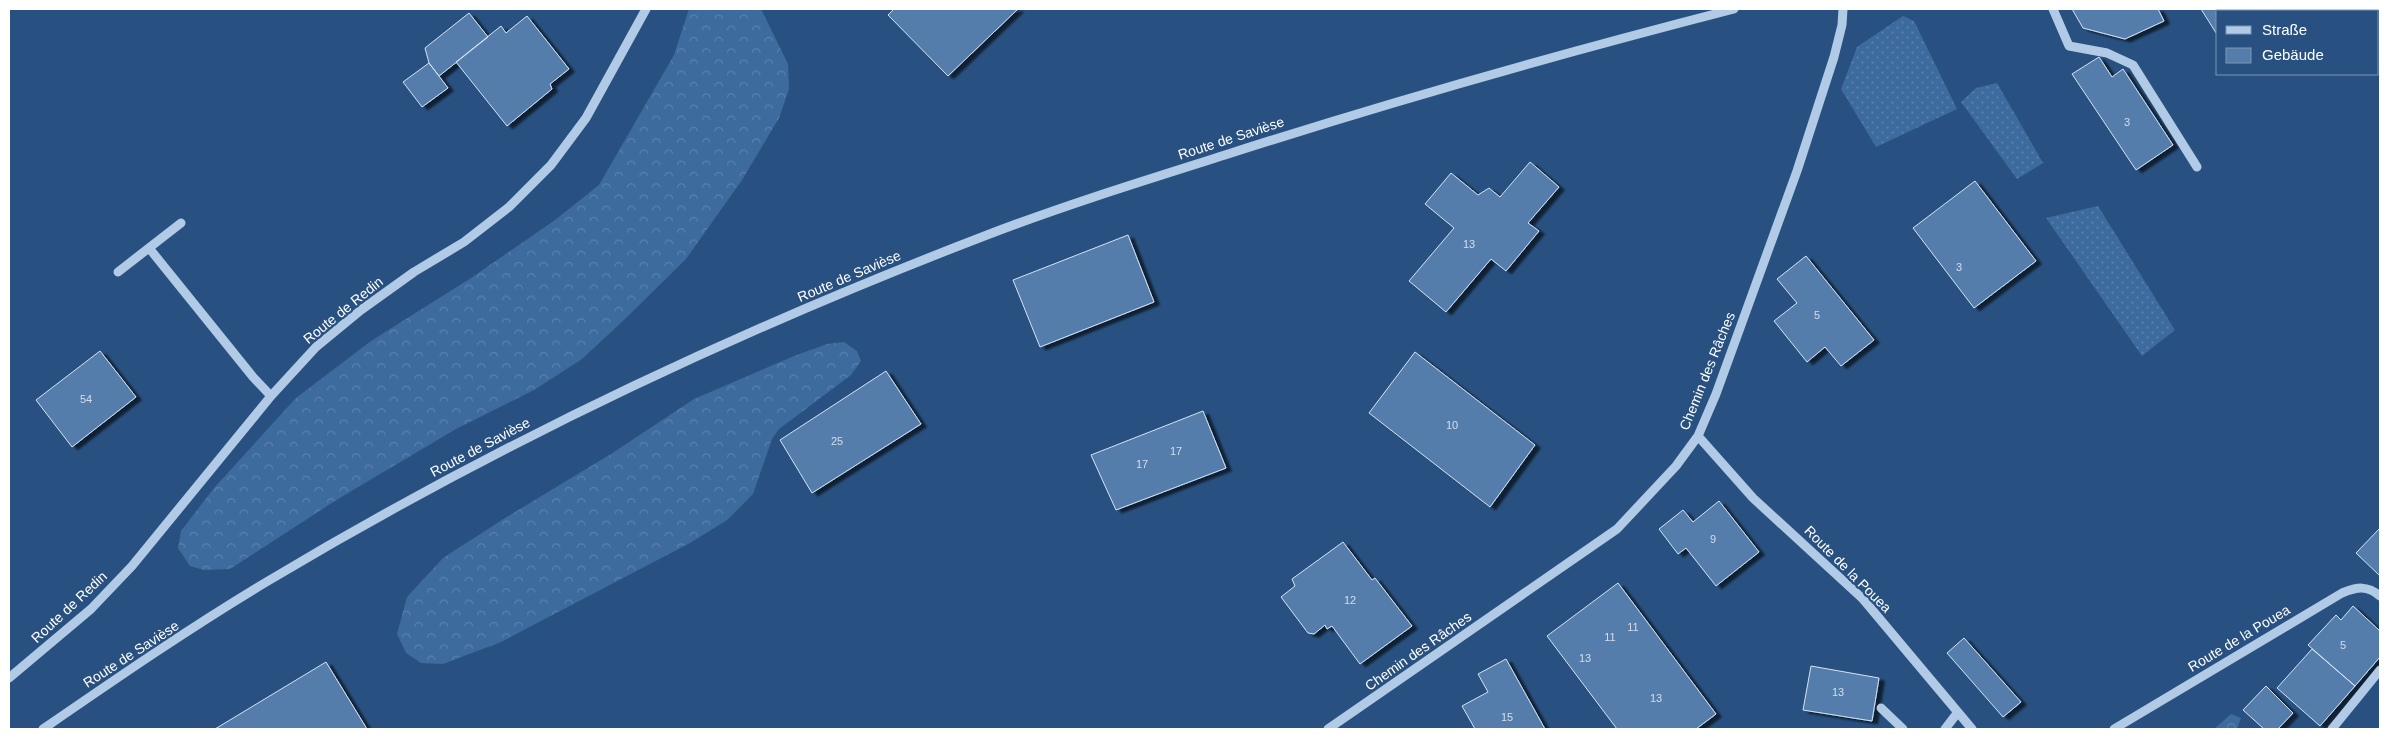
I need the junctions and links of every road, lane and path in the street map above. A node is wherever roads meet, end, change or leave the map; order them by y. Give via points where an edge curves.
1 (646, 9) edge
2 (1734, 9) edge
3 (1843, 9) edge
4 (2053, 9) edge
5 (2197, 167) dead end
6 (181, 223) dead end
7 (148, 248) junction
8 (118, 272) dead end
9 (271, 396) junction
10 (1698, 436) junction
11 (2380, 596) edge
12 (2380, 670) edge
13 (9, 678) edge
14 (1881, 708) dead end
15 (1958, 712) junction
16 (43, 729) edge
17 (1328, 729) edge
18 (1903, 729) edge
19 (1945, 729) edge
20 (1972, 729) edge
21 (2114, 729) edge
22 (2332, 729) edge

1 - 9 street, Route de Redin via 586,118 550,165 508,207 464,242 414,272 353,316 316,347
2 - 16 street, Route de Savièse via 1531,62 1338,118 990,233 850,289 614,394 521,440 265,582
3 - 10 street, Chemin des Râches via 1834,57 1797,171
4 - 5 street via 2069,46 2107,53 2133,65
6 - 7 street
7 - 8 street
7 - 9 street
9 - 13 street, Route de Redin via 132,566 90,609
10 - 15 street, Route de la Pouea via 1753,498 1863,599
10 - 17 street, Chemin des Râches via 1676,466 1617,529
11 - 21 street, Route de la Pouea via 2371,588 2358,587 2342,593
12 - 22 street
14 - 18 street
15 - 19 street
15 - 20 street, Route de la Pouea

